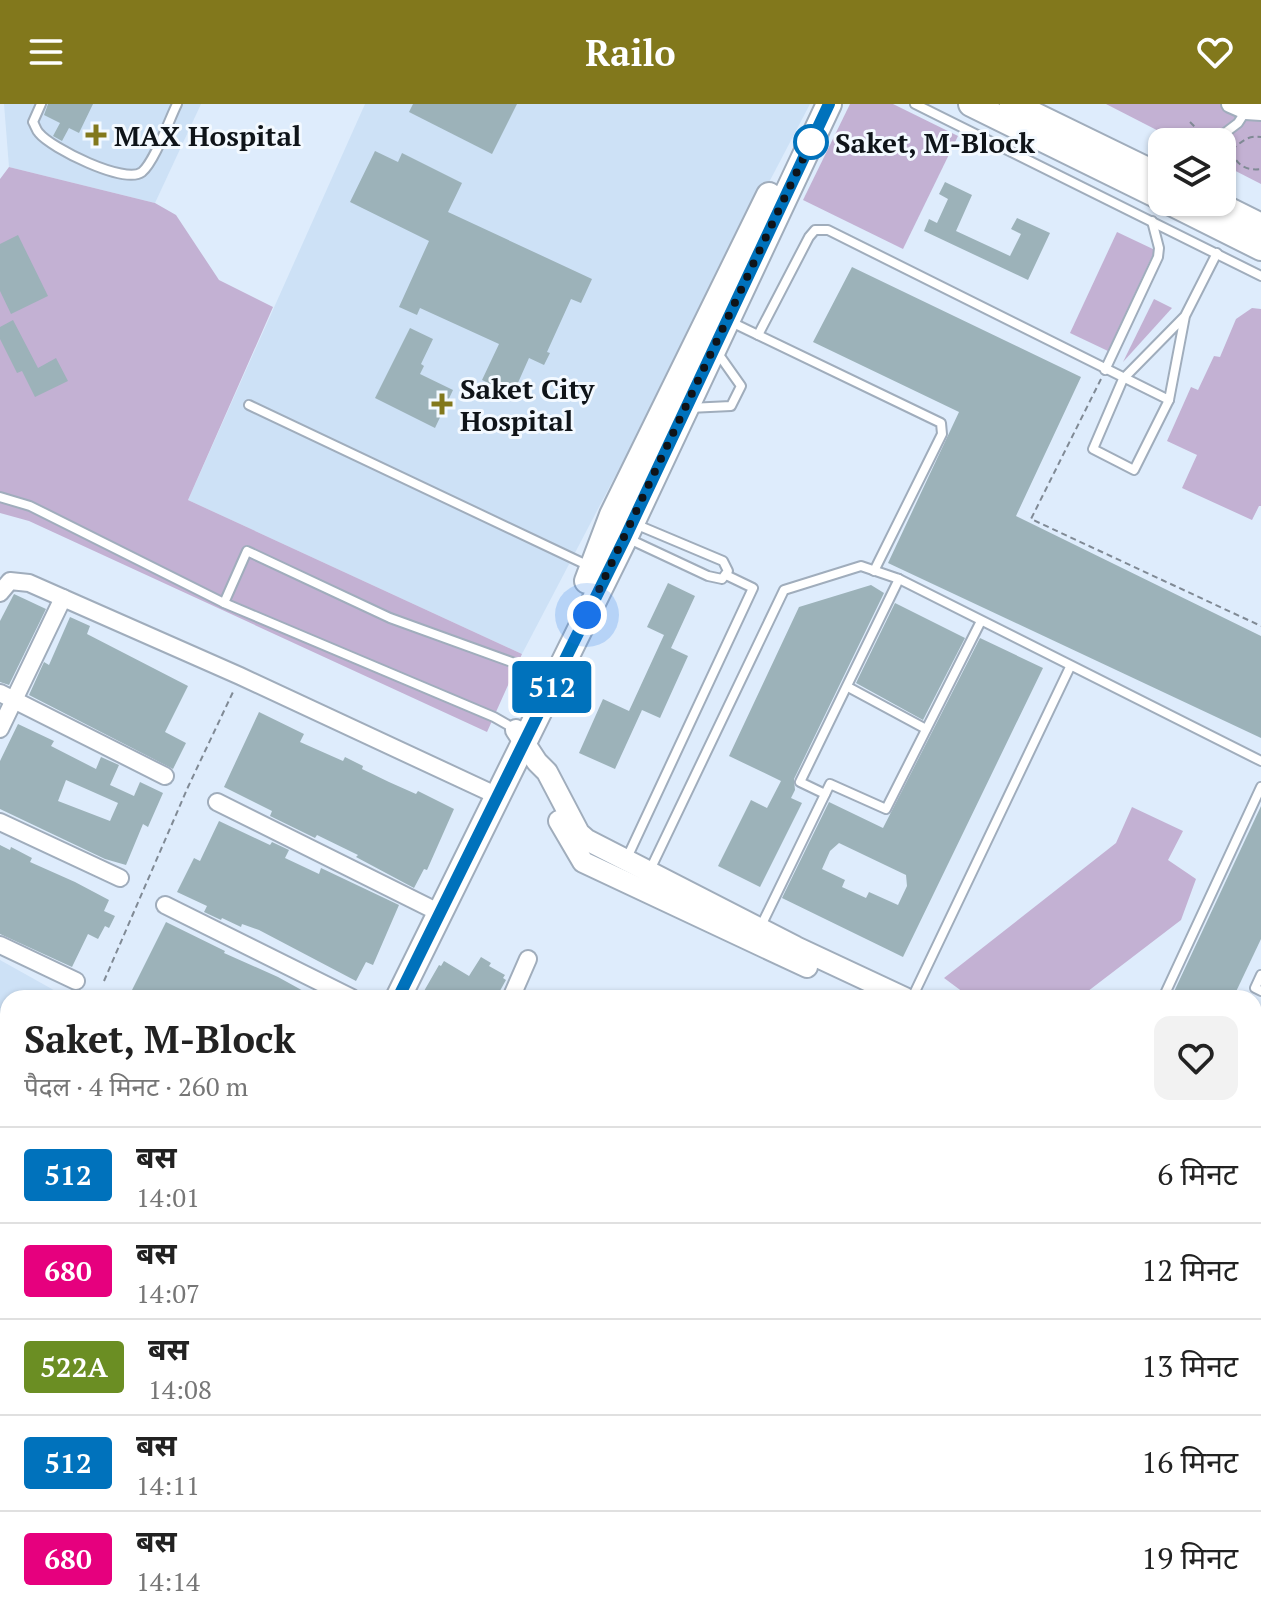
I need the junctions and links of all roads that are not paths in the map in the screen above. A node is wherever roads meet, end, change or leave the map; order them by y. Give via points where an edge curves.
1 (41, 104) edge
2 (177, 104) edge
3 (813, 104) edge
4 (829, 104) edge
5 (915, 104) edge
6 (971, 104) edge
7 (1012, 104) edge
8 (1246, 109) edge
9 (1231, 128) edge
10 (805, 139) junction
11 (1148, 170) edge
12 (1148, 191) edge
13 (1236, 214) edge
14 (1197, 216) edge
15 (1152, 221) junction
16 (1261, 226) edge
17 (1261, 248) edge
18 (1217, 253) junction
19 (1261, 276) edge
20 (1185, 316) junction
21 (728, 320) junction
22 (758, 335) junction
23 (714, 348) junction
24 (1105, 370) junction
25 (1123, 379) junction
26 (1169, 400) junction
27 (249, 405) dead end
28 (686, 408) junction
29 (0, 497) edge
30 (622, 525) junction
31 (593, 568) junction
32 (874, 571) junction
33 (726, 575) junction
34 (899, 579) junction
35 (0, 593) edge
36 (63, 598) junction
37 (224, 603) junction
38 (981, 621) junction
39 (1070, 667) junction
40 (542, 676) junction
41 (848, 687) junction
42 (7, 696) edge
43 (0, 729) edge
44 (926, 729) junction
45 (526, 745) junction
46 (1261, 761) edge
47 (165, 776) dead end
48 (1261, 787) edge
49 (493, 794) junction
50 (825, 794) junction
51 (217, 802) dead end
52 (0, 822) edge
53 (626, 861) junction
54 (649, 872) junction
55 (120, 878) dead end
56 (165, 905) dead end
57 (430, 908) junction
58 (757, 935) junction
59 (0, 945) edge
60 (528, 959) dead end
61 (76, 981) dead end
62 (336, 990) edge
63 (391, 990) edge
64 (402, 990) edge
65 (514, 990) edge
66 (860, 990) edge
67 (886, 990) edge
68 (916, 990) edge
69 (1167, 990) edge

1 - 2 lane via 33,122 39,134 87,163 128,176 141,172 150,160
3 - 10 main road
4 - 10 main road
5 - 15 lane
6 - 12 main road
7 - 11 main road
8 - 9 lane
10 - 21 main road
10 - 30 main road via 667,399
13 - 16 main road
14 - 17 main road
15 - 18 lane
15 - 24 lane via 1158,257
18 - 19 lane
18 - 20 lane
20 - 25 lane
20 - 26 lane
21 - 22 lane
21 - 23 main road
22 - 24 lane via 809,237 815,230 828,230
22 - 32 lane via 941,423 942,434
23 - 28 main road
23 - 28 lane via 741,386 731,406
24 - 25 lane
25 - 26 lane
25 - 26 lane via 1093,449 1134,470
27 - 31 lane
28 - 30 main road
29 - 37 lane via 30,506
30 - 31 main road
30 - 33 lane via 708,576
30 - 33 lane via 723,561
30 - 45 main road
31 - 40 main road
32 - 34 lane
32 - 54 lane via 861,566 784,590
33 - 53 lane via 753,588
34 - 38 lane
34 - 41 lane
35 - 36 street via 10,581
36 - 42 street
36 - 49 street
37 - 40 lane via 247,551 390,618
37 - 45 lane via 494,717
38 - 39 lane
38 - 44 lane
39 - 46 lane
39 - 68 lane
40 - 45 main road
41 - 44 lane
41 - 50 lane via 800,782
42 - 43 street
42 - 47 street
44 - 50 lane via 886,809 830,784
45 - 49 main road via 506,767
45 - 53 street via 547,772 579,833
45 - 58 street via 536,777 583,862
48 - 69 lane
49 - 57 main road
49 - 64 main road
50 - 58 lane
51 - 57 street
52 - 55 street
53 - 54 street
54 - 58 street
56 - 62 street
57 - 63 main road
58 - 66 street
58 - 67 street
59 - 61 street
60 - 65 street

